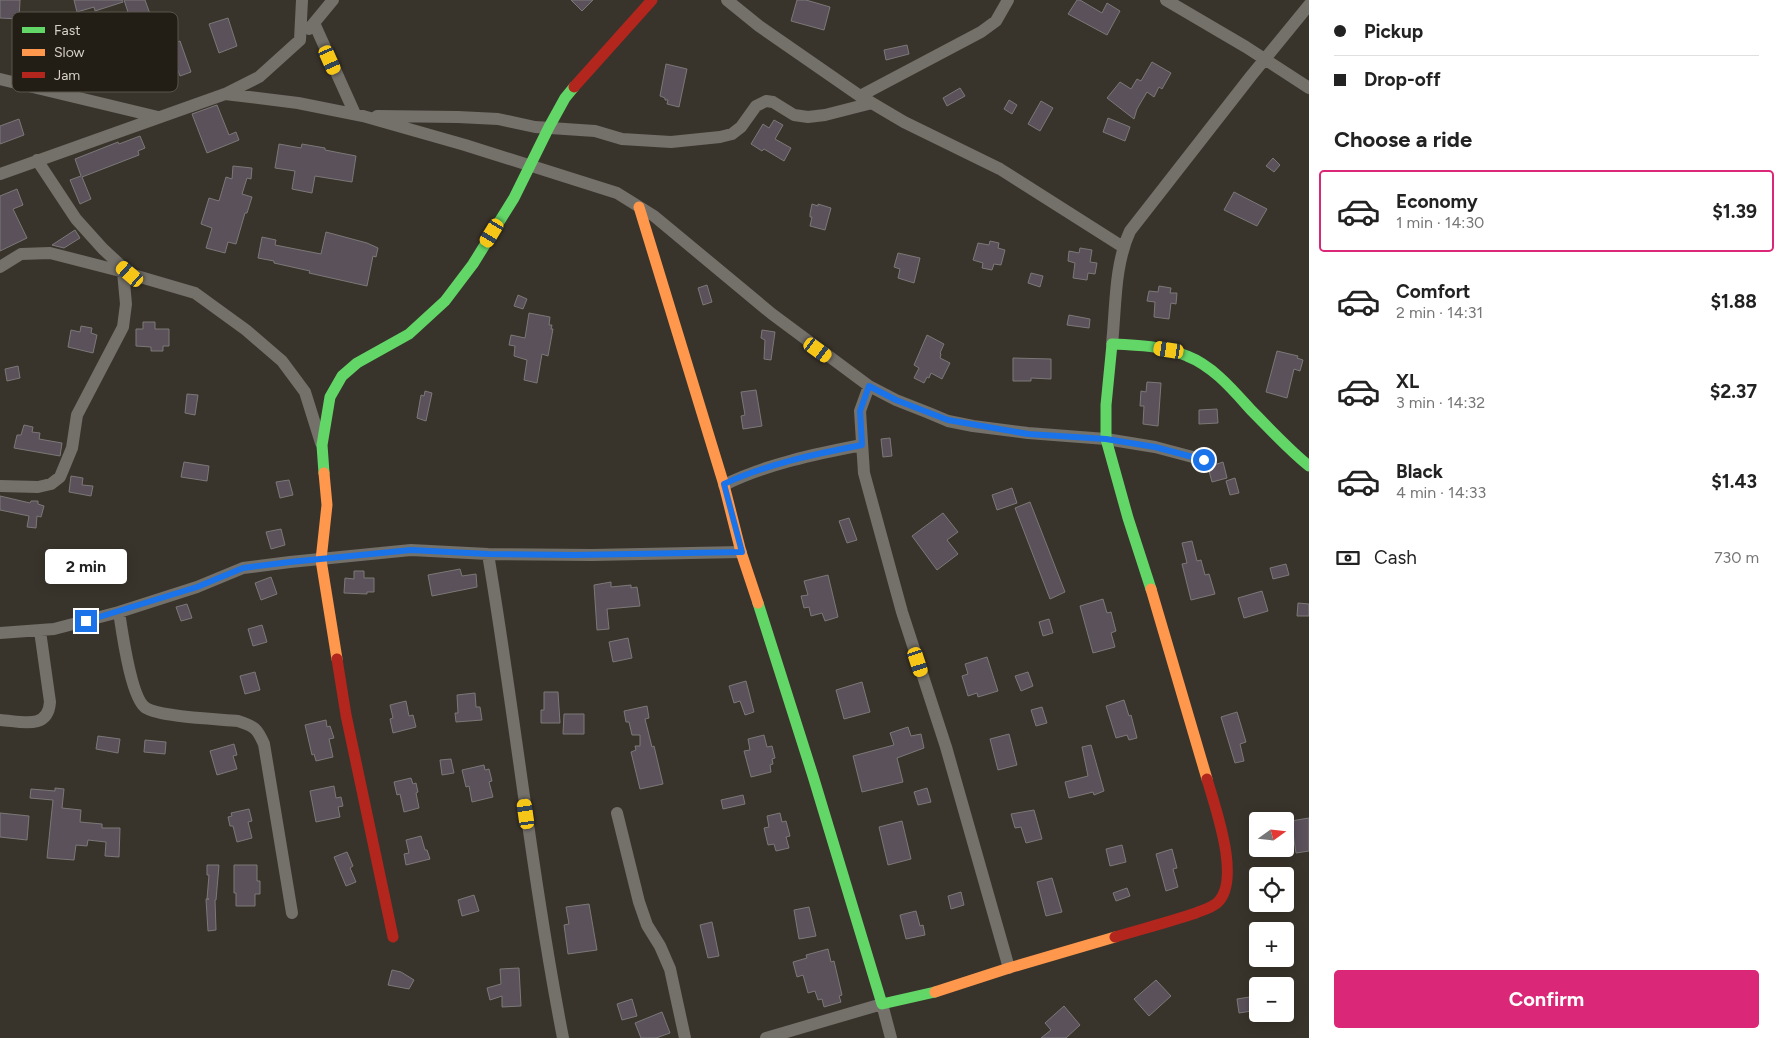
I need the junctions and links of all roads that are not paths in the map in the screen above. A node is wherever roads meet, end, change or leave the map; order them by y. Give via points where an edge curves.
1 (302, 0) edge
2 (333, 0) edge
3 (652, 0) edge
4 (727, 0) edge
5 (1008, 0) edge
6 (1166, 0) edge
7 (1309, 6) edge
8 (314, 24) junction
9 (300, 40) junction
10 (1265, 60) junction
11 (1309, 88) edge
12 (57, 92) edge
13 (225, 94) junction
14 (860, 96) junction
15 (872, 103) junction
16 (359, 115) junction
17 (158, 117) junction
18 (549, 127) junction
19 (37, 160) junction
20 (531, 166) junction
21 (0, 174) edge
22 (639, 207) junction
23 (1123, 248) junction
24 (0, 268) edge
25 (126, 273) junction
26 (1112, 344) junction
27 (869, 386) junction
28 (1106, 439) junction
29 (322, 445) junction
30 (862, 445) junction
31 (1204, 460) dead end
32 (1309, 466) edge
33 (724, 484) junction
34 (0, 486) edge
35 (742, 552) junction
36 (488, 554) junction
37 (321, 560) junction
38 (119, 612) junction
39 (40, 631) junction
40 (0, 633) edge
41 (0, 720) edge
42 (617, 813) dead end
43 (292, 913) dead end
44 (393, 938) dead end
45 (1009, 968) junction
46 (882, 1004) junction
47 (805, 1032) edge
48 (563, 1038) edge
49 (685, 1038) edge
50 (766, 1038) edge
51 (891, 1038) edge

1 - 9 street
2 - 8 street
3 - 18 street via 579,80
4 - 14 street
5 - 14 street via 996,21 982,32
6 - 10 street
7 - 10 street
8 - 9 street
8 - 16 street
9 - 13 street via 259,77
10 - 11 street
10 - 23 street via 1130,231
12 - 17 street
13 - 16 street
13 - 17 street
14 - 15 street
15 - 18 street via 825,116 808,117 794,115 766,101 756,106 732,134 671,142 630,140 595,131
15 - 23 street via 1000,169
16 - 18 street via 498,120
16 - 20 street
17 - 19 street
18 - 20 street
19 - 21 street
19 - 25 street via 76,219
20 - 22 street via 617,193
20 - 29 street via 473,264 445,301 409,334 357,363 342,376 330,397
22 - 27 street via 780,320
22 - 33 street
23 - 26 street
24 - 25 street via 21,254 50,253
25 - 29 street via 195,293 246,330 282,362 305,392
25 - 34 street via 123,327 77,415 72,448 60,477 51,484 38,487
26 - 28 street
26 - 32 street via 1169,350 1207,368
27 - 28 street via 948,420 1028,434
27 - 30 street via 860,411
28 - 31 street
28 - 45 street via 1204,765 1228,859 1226,888 1223,896 1211,907
29 - 37 street via 327,505
30 - 33 street via 746,474
30 - 45 street via 864,473 902,612 946,747
33 - 35 street
35 - 36 street
35 - 46 street
36 - 37 street via 411,550
36 - 48 street
37 - 38 street via 243,568 197,587
37 - 44 street via 346,716
38 - 39 street
38 - 43 street via 134,689 144,708 158,713 238,721 250,724 258,731 264,744
39 - 40 street
39 - 41 street via 49,711 37,723
42 - 49 street via 639,902 670,969
45 - 46 street via 944,990
46 - 47 street
46 - 51 street
47 - 50 street

